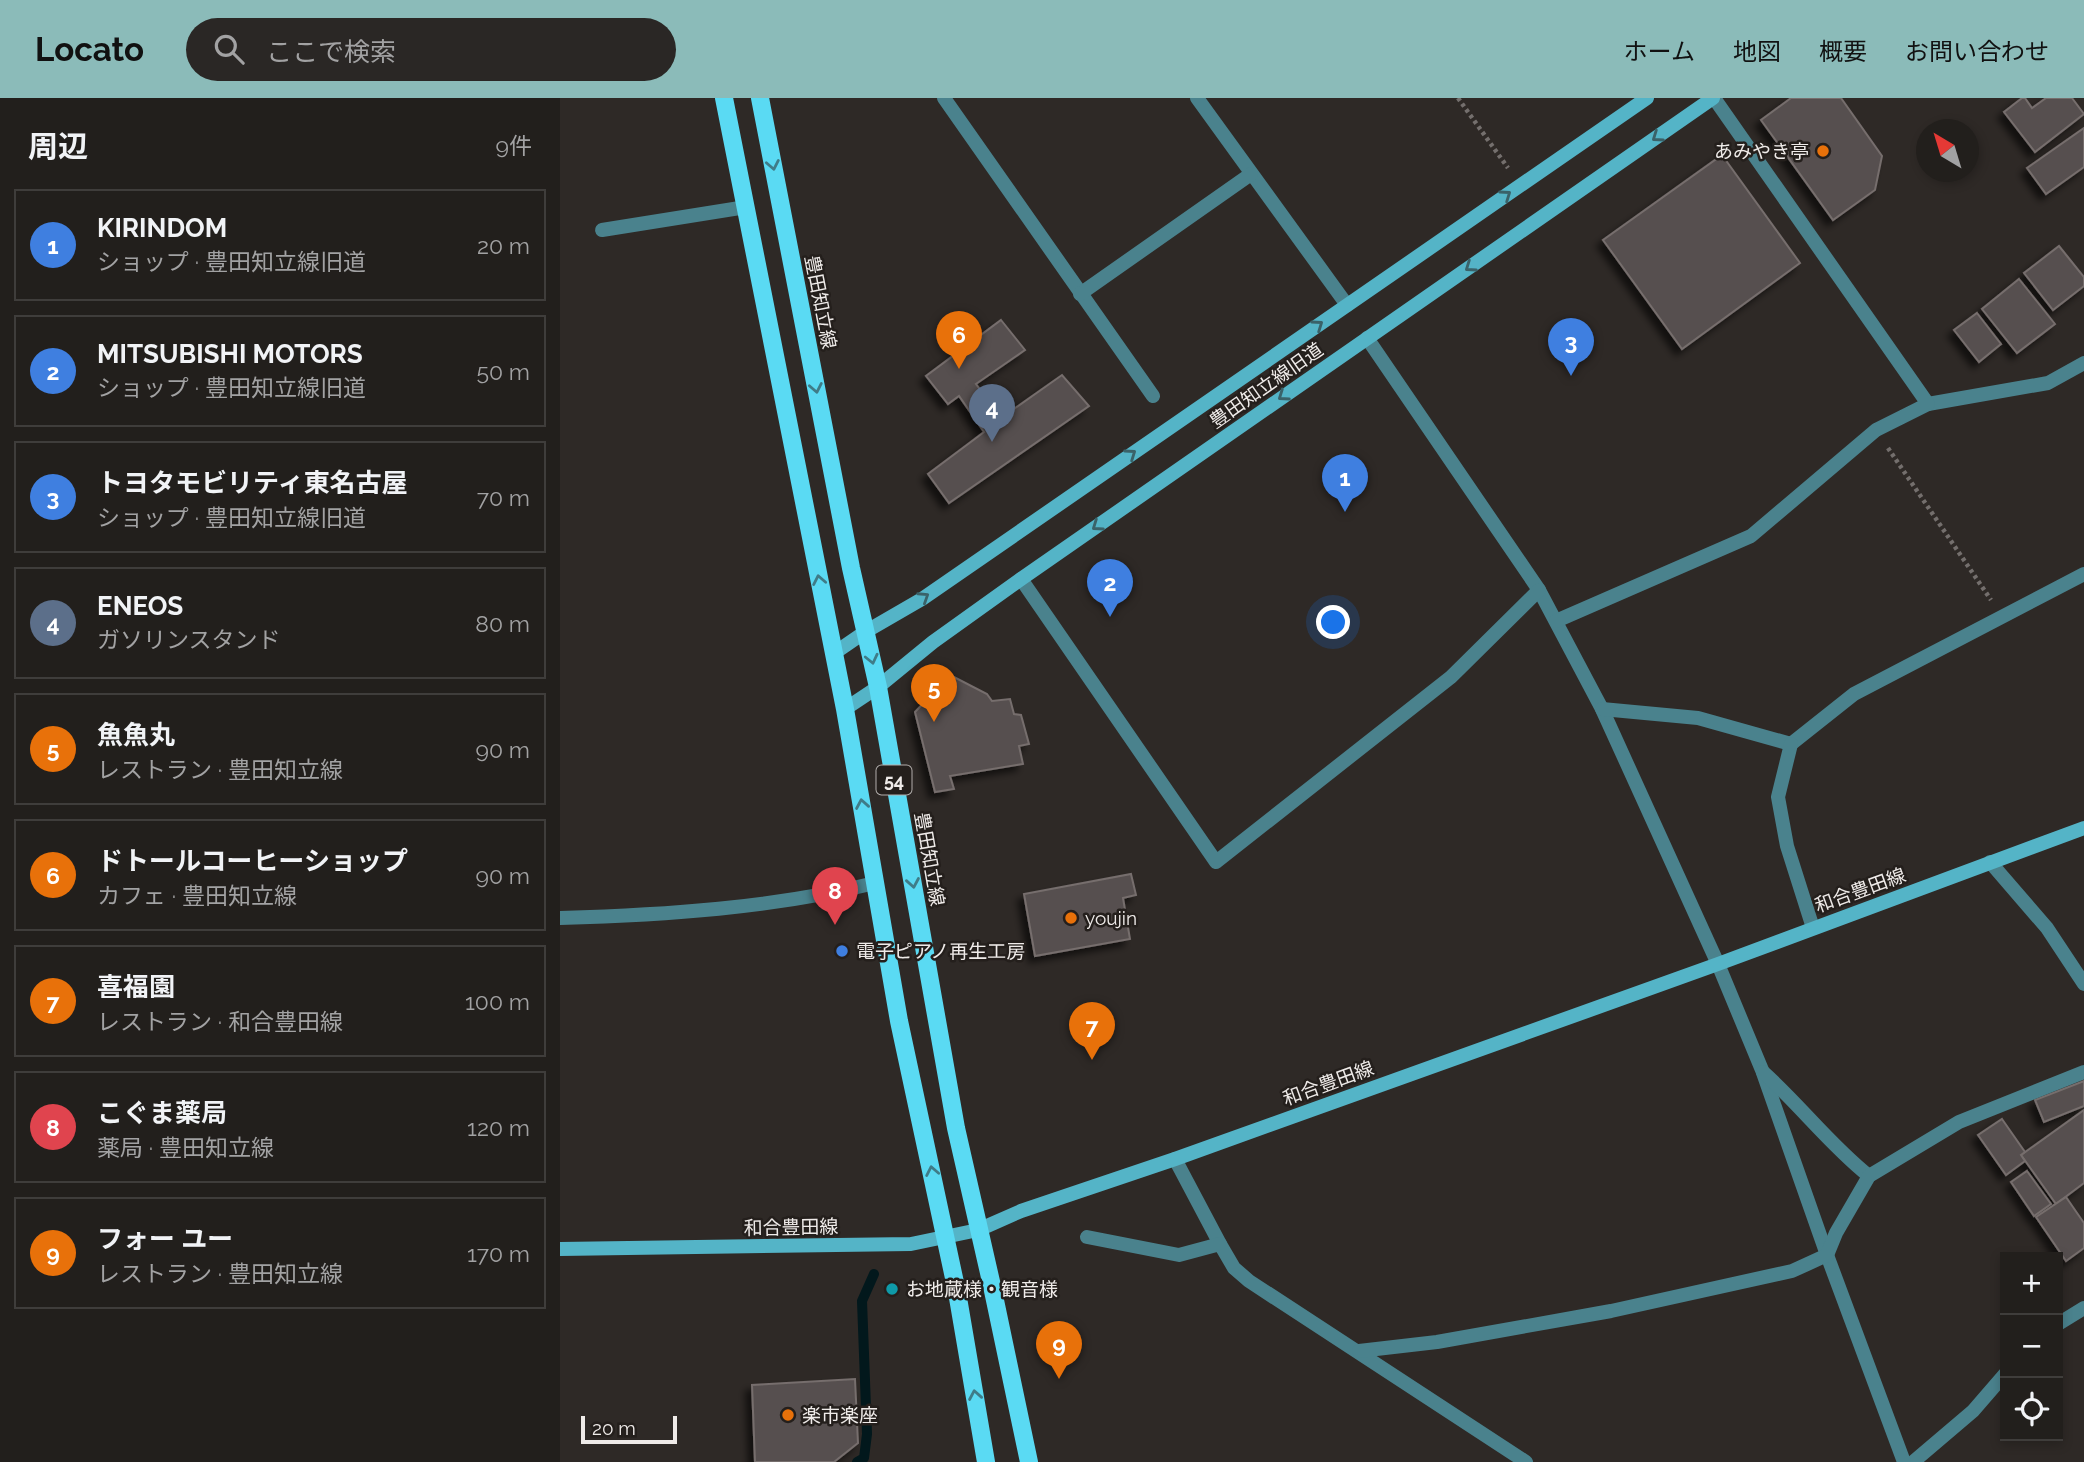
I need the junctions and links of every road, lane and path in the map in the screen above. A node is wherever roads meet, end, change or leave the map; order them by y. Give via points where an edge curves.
1 (724, 98) edge
2 (760, 98) edge
3 (944, 98) edge
4 (1197, 98) edge
5 (1458, 98) edge
6 (1647, 98) edge
7 (1714, 98) edge
8 (1508, 168) dead end
9 (1251, 174) junction
10 (746, 207) junction
11 (602, 230) dead end
12 (1080, 294) junction
13 (1347, 305) junction
14 (1367, 338) junction
15 (2084, 363) edge
16 (1153, 396) dead end
17 (1928, 404) junction
18 (1876, 430) junction
19 (2084, 575) edge
20 (1021, 579) junction
21 (1539, 590) junction
22 (2003, 617) junction
23 (1556, 621) junction
24 (865, 632) junction
25 (833, 654) junction
26 (878, 687) junction
27 (845, 709) junction
28 (1602, 709) junction
29 (1791, 744) junction
30 (2084, 828) edge
31 (1990, 862) junction
32 (875, 883) junction
33 (560, 918) edge
34 (1813, 928) junction
35 (1718, 964) junction
36 (2084, 984) edge
37 (1762, 1070) junction
38 (2084, 1072) edge
39 (1175, 1159) junction
40 (1869, 1176) junction
41 (978, 1230) junction
42 (945, 1237) junction
43 (1087, 1237) dead end
44 (1220, 1244) junction
45 (560, 1249) edge
46 (1827, 1255) junction
47 (2084, 1308) edge
48 (2063, 1321) edge
49 (1359, 1351) junction
50 (2002, 1378) edge
51 (986, 1462) edge
52 (1029, 1462) edge
53 (1526, 1462) edge
54 (1904, 1462) edge
55 (1913, 1462) edge

1 - 10 main road, 54
2 -> 24 main road, 豊田知立線 / 54
3 - 12 street
4 - 9 street
5 - 8 path
13 -> 6 street, 豊田知立線旧道
7 -> 14 street, 豊田知立線旧道
7 - 17 street
9 - 12 street
9 - 13 street
10 - 11 street
25 -> 10 main road, 54
12 - 16 street
24 -> 13 street, 豊田知立線旧道 via 922,598
14 -> 20 street, 豊田知立線旧道
14 - 21 street
15 - 17 street via 2048,383
17 - 18 street
18 - 22 path
18 - 23 street via 1751,536
19 - 22 street
20 - 21 street via 1216,862 1451,677
20 - 26 street, 豊田知立線旧道
21 - 23 street
22 - 29 street via 1854,694
23 - 28 street
24 - 25 street, 豊田知立線旧道
24 -> 26 main road, 豊田知立線 / 54
25 - 27 main road, 54
26 - 27 street, 豊田知立線旧道
26 -> 41 main road, 豊田知立線 / 54
32 -> 27 main road, 54
28 - 29 street via 1698,718
28 - 35 street
29 - 34 street via 1778,797 1787,846
30 - 31 street, 和合豊田線
31 - 34 street, 和合豊田線
31 - 36 street via 2047,928
32 - 33 street via 818,897
42 -> 32 main road, 54
34 - 35 street, 和合豊田線
35 - 37 street
35 - 39 street, 和合豊田線
37 - 40 street
37 - 46 street
38 - 40 street via 1959,1122
39 - 41 street, 和合豊田線
39 - 44 street
40 - 46 street
41 - 42 street, 和合豊田線
41 - 52 main road, 豊田知立線 / 54
42 - 45 street, 和合豊田線 via 911,1244
51 -> 42 main road, 54
43 - 44 street via 1179,1255
44 - 49 street via 1234,1268 1249,1281
46 - 49 street via 1792,1271 1611,1311
46 - 54 street
47 - 48 street
49 - 53 street
50 - 55 street via 1973,1411

